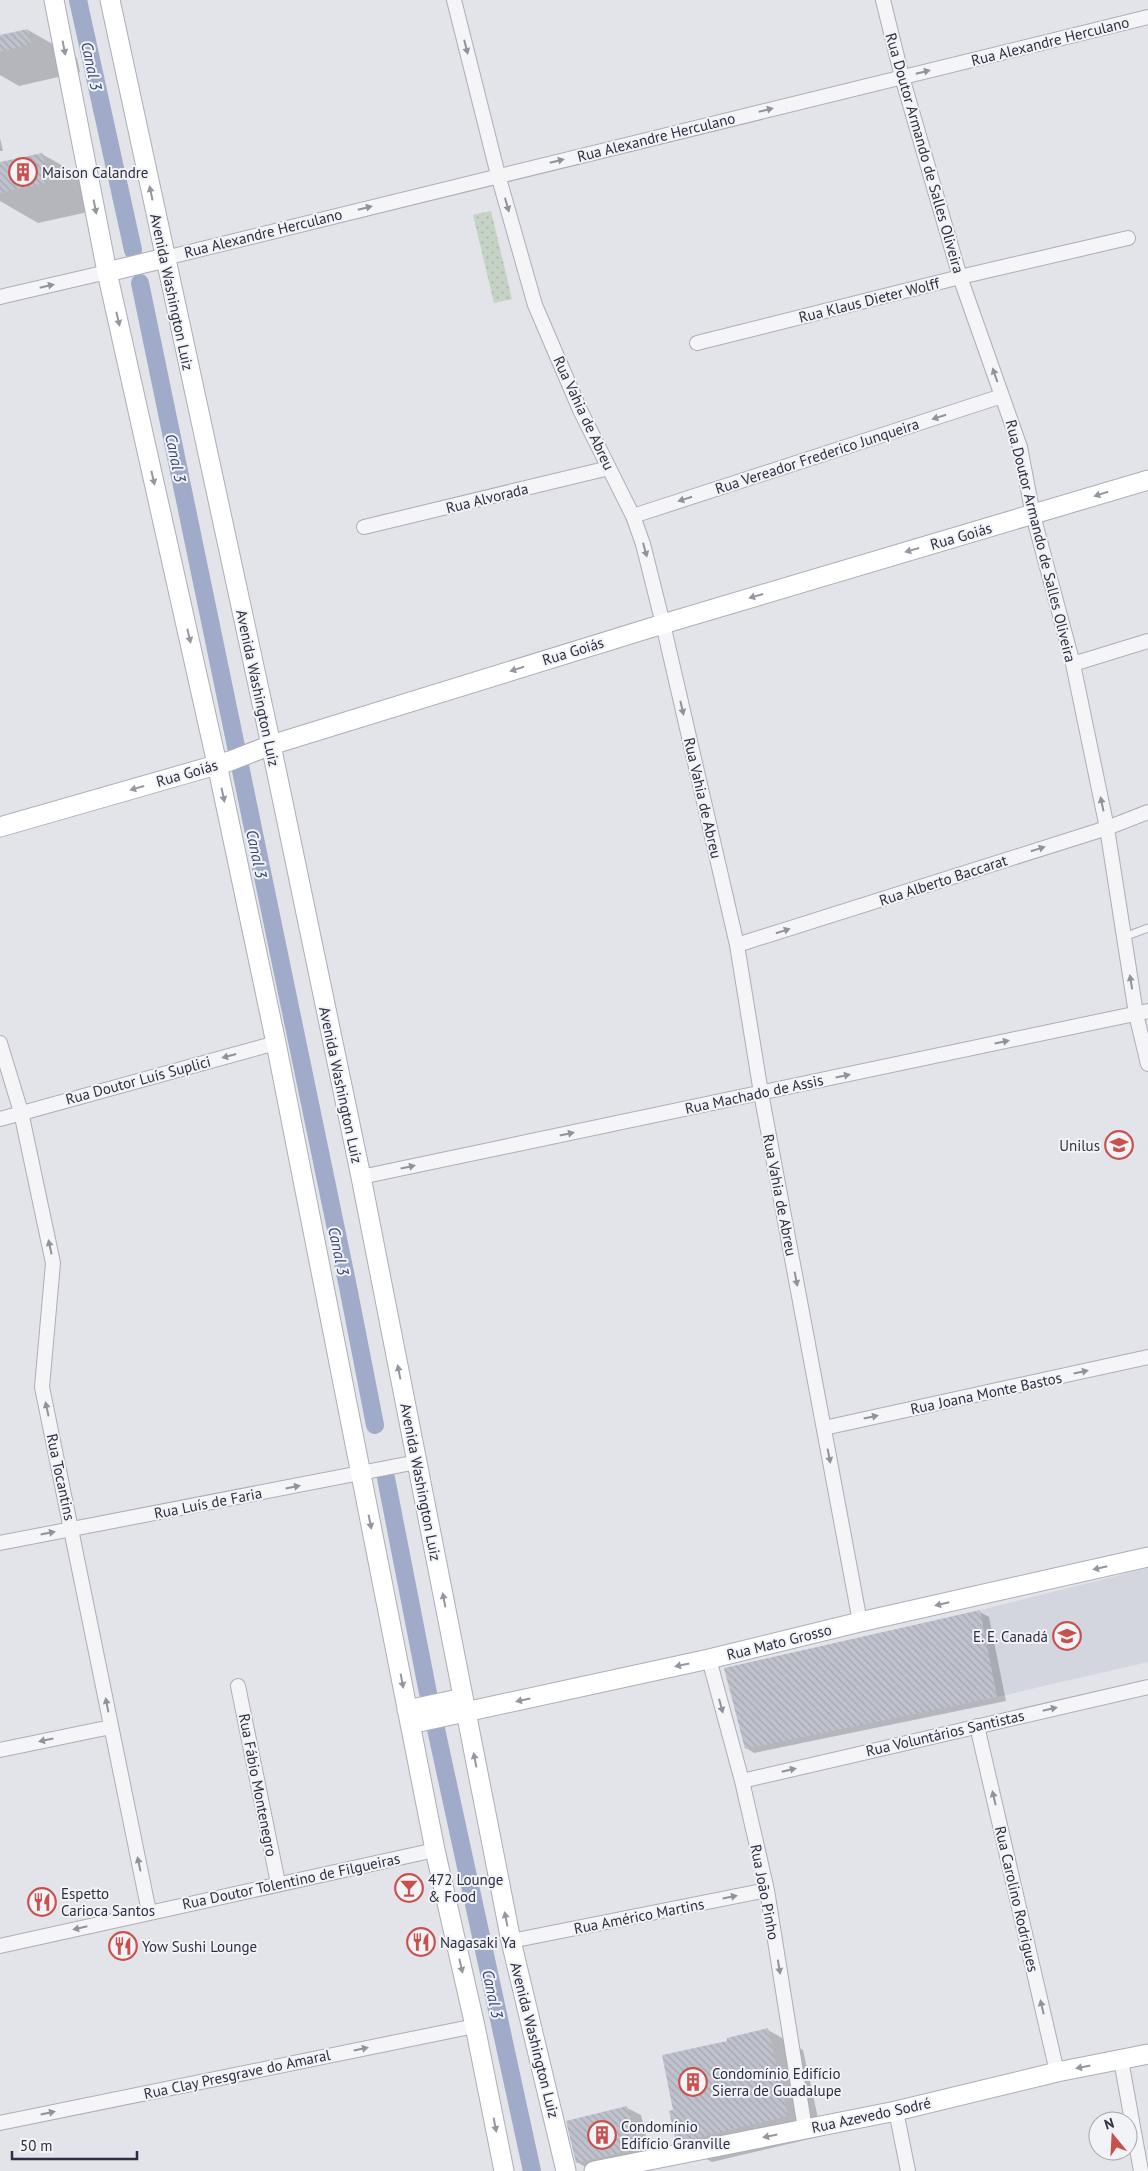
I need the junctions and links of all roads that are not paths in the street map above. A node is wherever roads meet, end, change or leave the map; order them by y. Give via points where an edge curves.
1 (54, 0) edge
2 (454, 0) edge
3 (883, 0) edge
4 (111, 1) edge
5 (1148, 18) edge
6 (902, 77) junction
7 (498, 175) junction
8 (1128, 238) dead end
9 (156, 260) junction
10 (113, 270) junction
11 (960, 277) junction
12 (0, 297) edge
13 (697, 343) dead end
14 (1002, 396) junction
15 (609, 468) junction
16 (1148, 480) edge
17 (1033, 515) junction
18 (633, 516) junction
19 (364, 527) dead end
20 (663, 624) junction
21 (1148, 641) edge
22 (1073, 664) junction
23 (263, 749) junction
24 (223, 763) junction
25 (1148, 813) edge
26 (0, 827) edge
27 (1107, 828) junction
28 (1148, 928) edge
29 (1124, 937) junction
30 (737, 946) junction
31 (1142, 1013) edge
32 (0, 1043) edge
33 (276, 1043) junction
34 (1148, 1064) edge
35 (761, 1093) junction
36 (21, 1112) junction
37 (0, 1119) edge
38 (360, 1178) junction
39 (1148, 1357) edge
40 (824, 1428) junction
41 (417, 1462) junction
42 (360, 1474) junction
43 (71, 1528) junction
44 (0, 1543) edge
45 (1148, 1557) edge
46 (860, 1622) junction
47 (708, 1659) junction
48 (238, 1686) dead end
49 (1148, 1686) edge
50 (465, 1705) junction
51 (409, 1717) junction
52 (977, 1726) junction
53 (111, 1727) junction
54 (0, 1750) edge
55 (742, 1780) junction
56 (435, 1850) junction
57 (278, 1883) junction
58 (767, 1890) junction
59 (149, 1912) junction
60 (511, 1941) junction
61 (0, 1946) edge
62 (475, 2026) junction
63 (1148, 2054) edge
64 (1121, 2060) junction
65 (1057, 2072) junction
66 (896, 2110) junction
67 (0, 2123) edge
68 (805, 2129) junction
69 (504, 2171) edge
70 (566, 2171) edge
71 (594, 2171) edge
72 (908, 2171) edge
73 (1141, 2171) edge

1 -> 10 main road
2 -> 7 street, Rua Vahia de Abreu
3 - 6 street, Rua Doutor Armando de Salles Oliveira
9 -> 4 main road, Avenida Washington Luiz
6 -> 5 street, Rua Alexandre Herculano
7 -> 6 street, Rua Alexandre Herculano
6 - 11 street, Rua Doutor Armando de Salles Oliveira
9 -> 7 street, Rua Alexandre Herculano
7 -> 15 street, Rua Vahia de Abreu via 535,306
8 - 11 street, Rua Klaus Dieter Wolff
9 - 10 main road
9 - 23 main road, Avenida Washington Luiz
12 -> 10 street
10 -> 24 main road
11 - 13 street, Rua Klaus Dieter Wolff
14 -> 11 street, Rua Doutor Armando de Salles Oliveira
14 - 17 street, Rua Doutor Armando de Salles Oliveira via 1020,447
14 -> 18 street, Rua Vereador Frederico Junqueira
15 - 18 street, Rua Vahia de Abreu
15 - 19 street, Rua Alvorada
16 -> 17 main road, Rua Goiás
17 -> 20 main road, Rua Goiás
17 - 22 street, Rua Doutor Armando de Salles Oliveira
18 -> 20 street, Rua Vahia de Abreu via 644,544
20 -> 23 main road, Rua Goiás
20 -> 30 street, Rua Vahia de Abreu
21 - 22 street
27 -> 22 street, Rua Doutor Armando de Salles Oliveira
23 - 24 main road, Rua Goiás
23 - 38 main road, Avenida Washington Luiz
24 -> 26 main road, Rua Goiás
24 -> 33 main road
25 - 27 street, Rua Alberto Baccarat
27 - 29 street, Rua Doutor Armando de Salles Oliveira
30 -> 27 street, Rua Alberto Baccarat
28 - 29 lane
31 -> 29 street, Rua Doutor Armando de Salles Oliveira
30 - 35 street, Rua Vahia de Abreu
31 - 34 street, Rua Doutor Armando de Salles Oliveira
35 -> 31 street, Rua Machado de Assis
32 - 36 street, Rua Tocantins
33 -> 36 street, Rua Doutor Luís Suplici
33 - 42 main road
38 -> 35 street, Rua Machado de Assis
35 -> 40 street, Rua Vahia de Abreu
36 - 37 street, Rua Doutor Luís Suplici
43 -> 36 street, Rua Tocantins via 42,1387 53,1263
41 -> 38 main road, Avenida Washington Luiz
40 -> 39 street, Rua Joana Monte Bastos
40 -> 46 street, Rua Vahia de Abreu
41 - 42 street, Rua Luís de Faria
50 -> 41 main road, Avenida Washington Luiz
43 -> 42 street, Rua Luís de Faria
42 -> 51 main road
44 -> 43 street, Rua Luís de Faria
53 -> 43 street, Rua Tocantins
45 -> 46 main road, Rua Mato Grosso
46 - 47 main road, Rua Mato Grosso
47 -> 50 main road, Rua Mato Grosso
47 -> 55 street, Rua João Pinho
48 - 57 street, Rua Fábio Montenegro
52 -> 49 street, Rua Voluntários Santistas
50 - 51 main road, Rua Mato Grosso
60 -> 50 main road, Avenida Washington Luiz
51 - 56 main road
55 -> 52 street, Rua Voluntários Santistas
65 -> 52 street, Rua Carolino Rodrigues
53 -> 54 street
59 -> 53 street, Rua Tocantins
55 - 58 street, Rua João Pinho
56 - 57 street, Rua Doutor Tolentino de Filgueiras
56 -> 62 main road
57 - 59 street, Rua Doutor Tolentino de Filgueiras
60 -> 58 street, Rua Américo Martins
58 -> 68 street, Rua João Pinho
59 -> 61 street, Rua Doutor Tolentino de Filgueiras
60 - 70 main road, Avenida Washington Luiz
67 -> 62 street, Rua Clay Presgrave do Amaral
62 -> 69 main road
63 - 64 main road, Rua Azevedo Sodré
64 -> 65 main road, Rua Azevedo Sodré
64 - 73 street
65 - 66 main road, Rua Azevedo Sodré
66 - 68 main road, Rua Azevedo Sodré
66 - 72 street
68 -> 71 main road, Rua Azevedo Sodré

